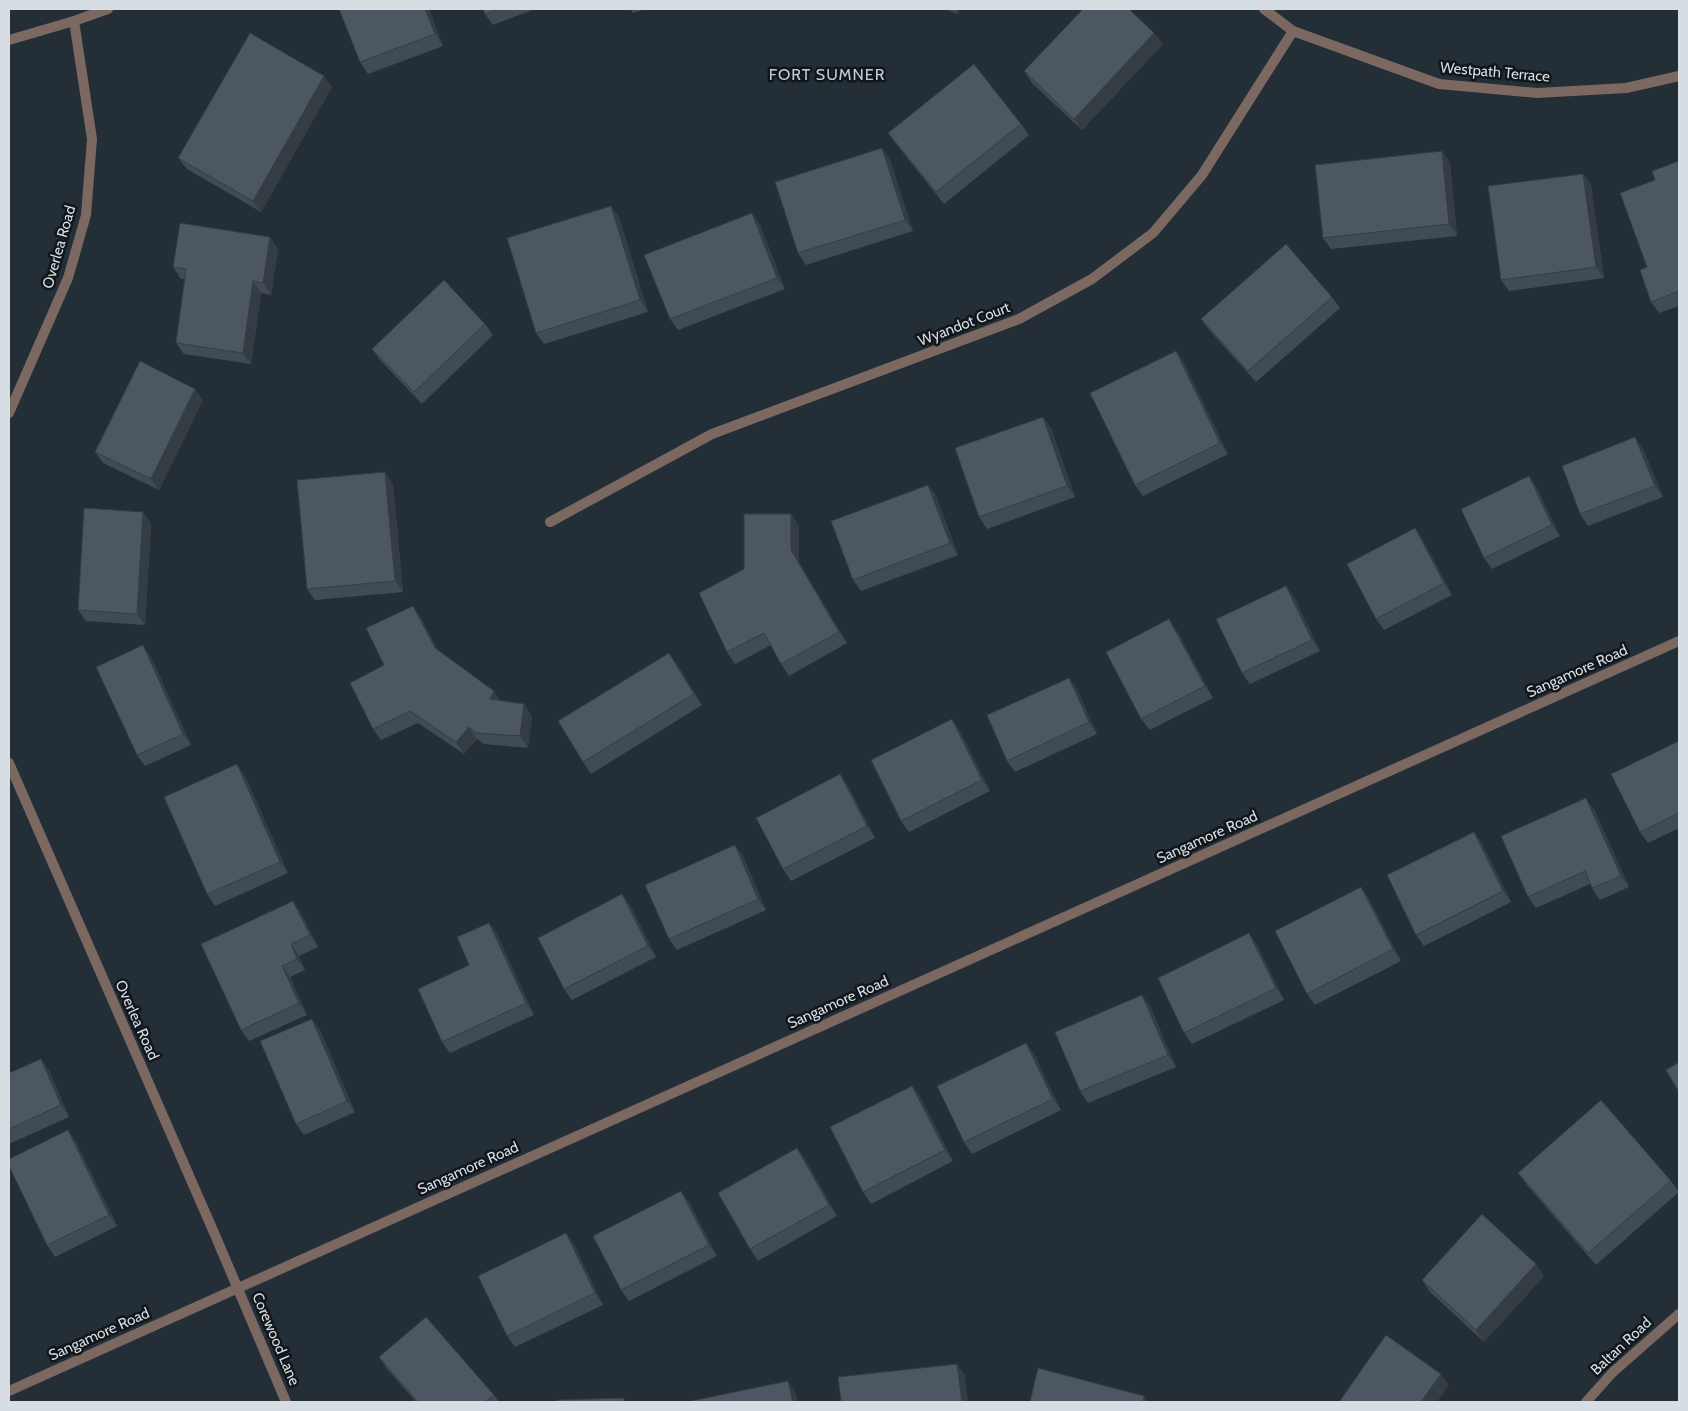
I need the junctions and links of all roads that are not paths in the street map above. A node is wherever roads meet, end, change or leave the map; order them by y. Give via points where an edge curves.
1 (108, 9) edge
2 (1264, 9) edge
3 (74, 21) junction
4 (1293, 31) junction
5 (9, 40) edge
6 (1679, 76) edge
7 (9, 413) edge
8 (550, 522) dead end
9 (1679, 641) edge
10 (9, 763) edge
11 (238, 1288) junction
12 (1679, 1314) edge
13 (9, 1391) edge
14 (286, 1402) edge
15 (1586, 1402) edge

1 - 3 street
2 - 4 street, Westpath Terrace
3 - 5 street
3 - 7 street, Overlea Road via 92,139 86,216 68,278
4 - 6 street, Westpath Terrace via 1439,84 1537,93 1626,88
4 - 8 street, Wyandot Court via 1202,175 1152,233 1092,279 1019,319 712,434
9 - 11 street, Sangamore Road
10 - 11 street, Overlea Road
11 - 13 street, Sangamore Road
11 - 14 street, Corewood Lane
12 - 15 street, Baltan Road via 1613,1372

